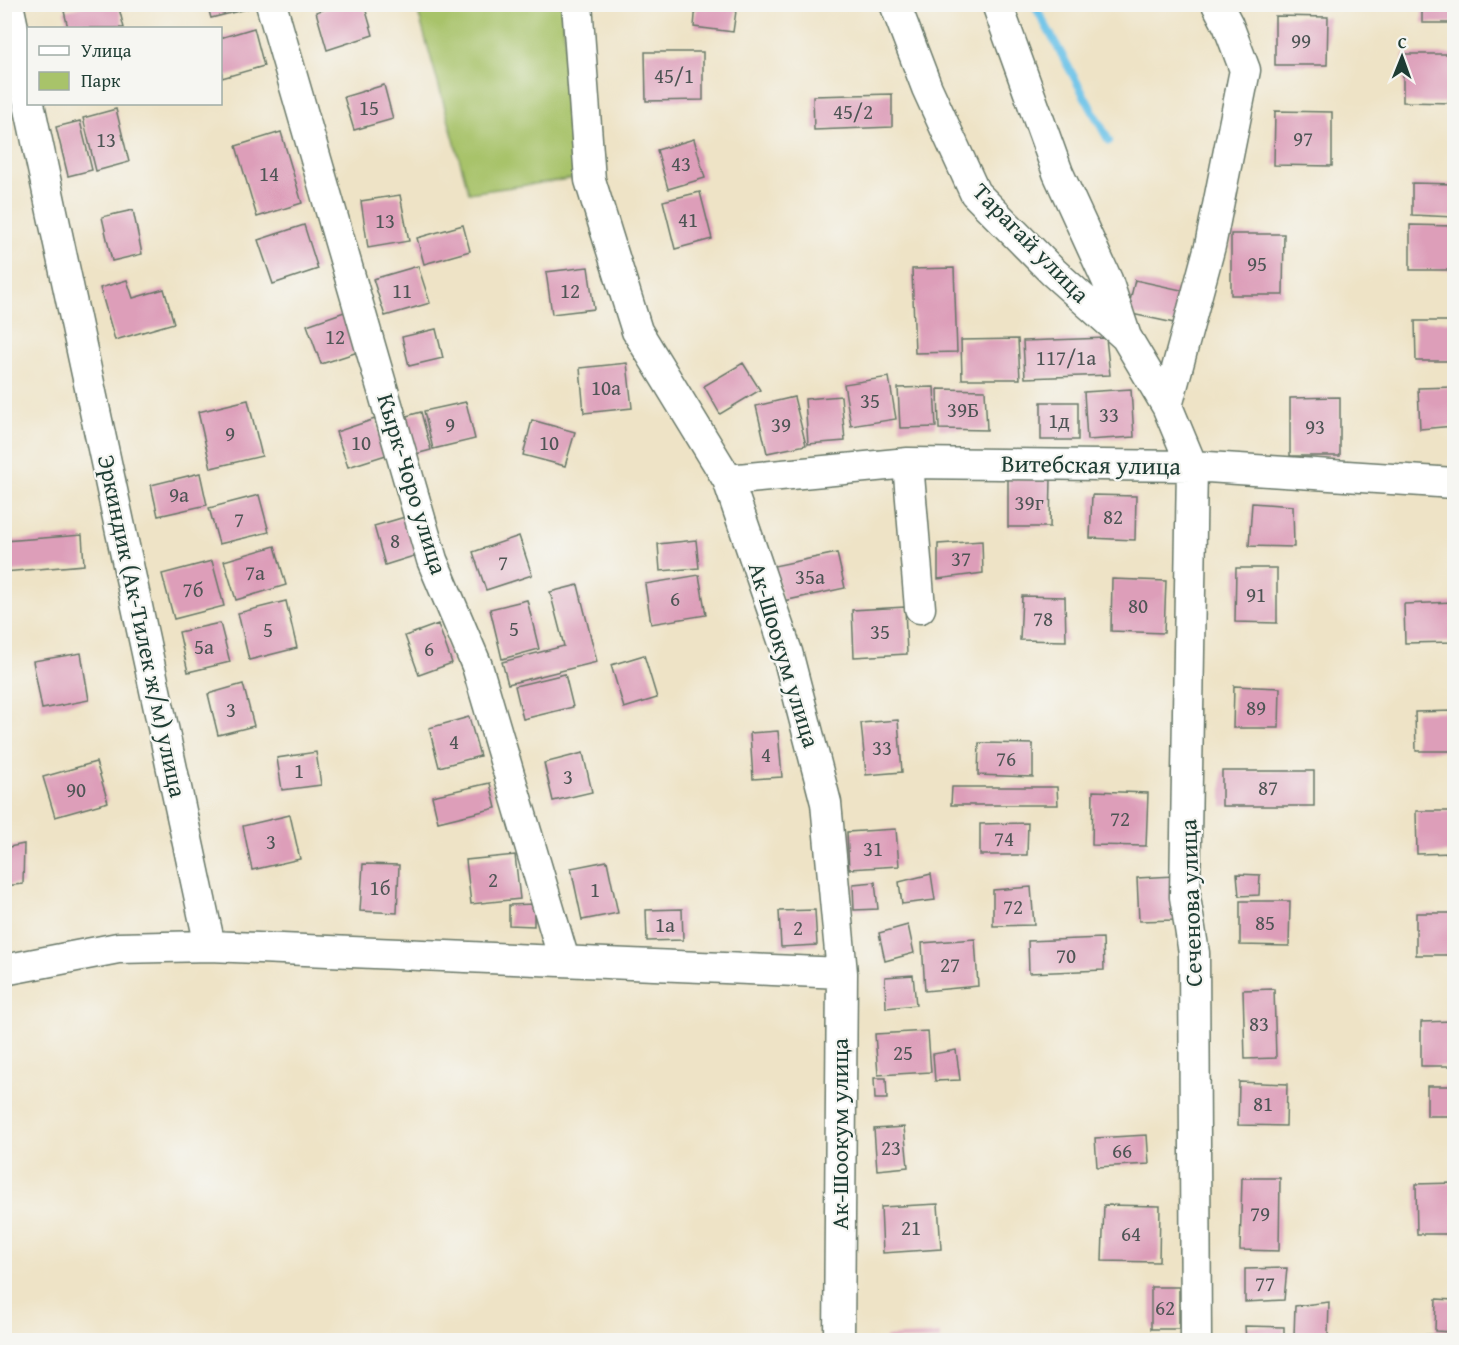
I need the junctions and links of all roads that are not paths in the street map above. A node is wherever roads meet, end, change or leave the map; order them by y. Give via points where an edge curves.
1 (8, 4) edge
2 (271, 4) edge
3 (577, 4) edge
4 (895, 4) edge
5 (997, 4) edge
6 (1217, 4) edge
7 (27, 92) edge
8 (30, 105) edge
9 (1126, 337) junction
10 (1167, 406) junction
11 (908, 463) junction
12 (1192, 466) junction
13 (728, 480) junction
14 (1455, 483) edge
15 (920, 608) dead end
16 (210, 946) junction
17 (564, 960) junction
18 (4, 970) edge
19 (842, 973) junction
20 (839, 1341) edge
21 (1196, 1341) edge

1 - 7 street, Эркиндик (Ак-Тилек ж/м) улица
2 - 17 street, Кырк-Чоро улица via 432,560 477,666
3 - 13 street, Ак-Шоокум улица via 590,180 637,331
4 - 9 street, Тарагай улица via 927,88 975,193 1052,271
5 - 9 street via 1058,173 1107,280
6 - 10 street via 1245,70 1210,246
8 - 16 street, Эркиндик (Ак-Тилек ж/м) улица
9 - 10 street, Тарагай улица
10 - 12 street, Тарагай улица
11 - 12 street, Витебская улица
11 - 13 street, Витебская улица
11 - 15 street
12 - 14 street, Витебская улица
12 - 21 street, Сеченова улица via 1185,897 1194,953
13 - 19 street, Ак-Шоокум улица via 787,652 826,803
16 - 17 street
16 - 18 street via 118,948
17 - 19 street
19 - 20 street, Ак-Шоокум улица

